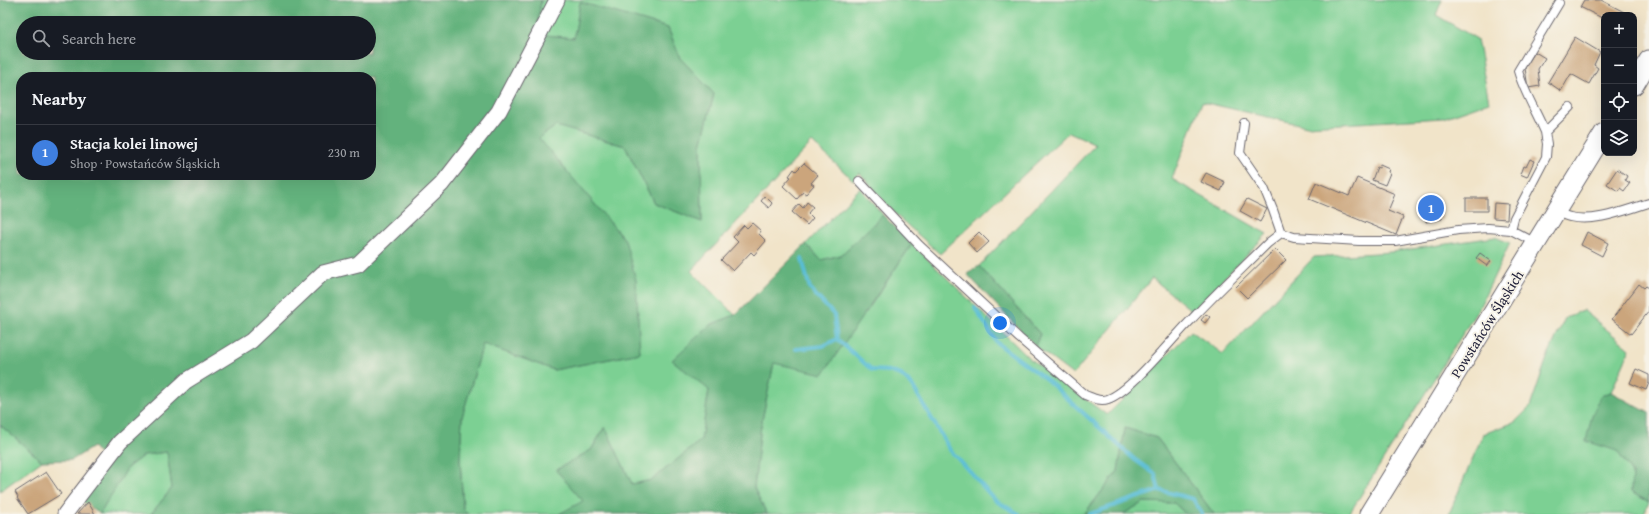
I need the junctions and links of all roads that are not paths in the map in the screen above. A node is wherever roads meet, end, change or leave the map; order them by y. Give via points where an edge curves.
1 (557, 0) edge
2 (1559, 3) dead end
3 (1649, 60) edge
4 (1635, 84) edge
5 (1570, 107) dead end
6 (1244, 123) dead end
7 (1545, 132) junction
8 (1601, 138) edge
9 (859, 180) dead end
10 (1649, 203) edge
11 (1556, 211) junction
12 (1512, 230) junction
13 (1281, 233) junction
14 (1536, 243) junction
15 (66, 514) edge
16 (1369, 514) edge

1 - 15 street via 499,111 442,184 358,264 323,273 251,341 186,381 120,442
2 - 7 lane via 1518,71 1522,85
3 - 4 street
5 - 7 lane
6 - 13 lane via 1240,153 1264,188
7 - 12 lane via 1546,157 1514,218
8 - 11 street, Powstańców Śląskich
9 - 13 lane via 919,245 1019,338 1085,395 1096,400 1107,400 1133,381 1268,243
10 - 11 lane via 1587,219 1570,217
11 - 14 street, Powstańców Śląskich
12 - 13 lane via 1458,230 1395,241 1294,237
12 - 14 lane
14 - 16 street, Powstańców Śląskich

